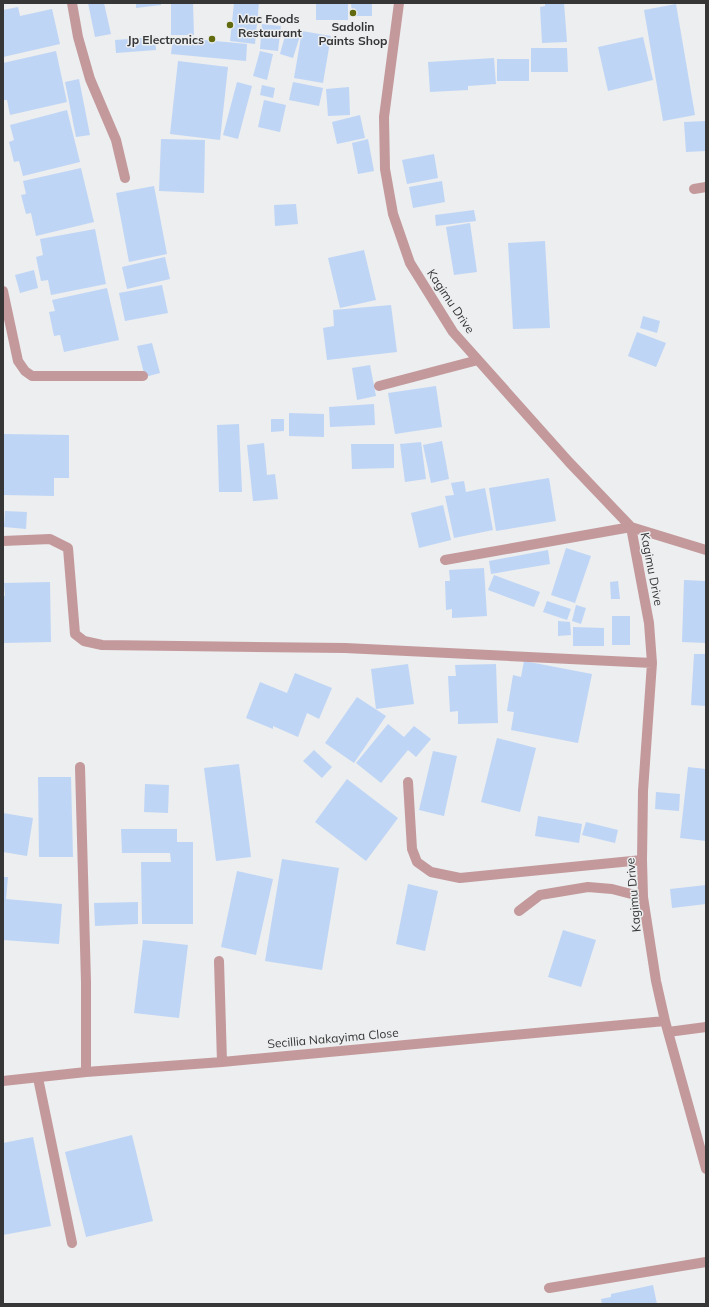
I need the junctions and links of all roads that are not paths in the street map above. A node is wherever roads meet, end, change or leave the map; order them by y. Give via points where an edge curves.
1 (72, 3) edge
2 (399, 3) edge
3 (125, 178) dead end
4 (706, 187) edge
5 (694, 189) dead end
6 (3, 291) edge
7 (478, 360) junction
8 (143, 376) dead end
9 (379, 386) dead end
10 (631, 527) junction
11 (3, 541) edge
12 (706, 550) edge
13 (445, 560) dead end
14 (652, 663) junction
15 (80, 767) dead end
16 (408, 782) dead end
17 (642, 860) junction
18 (643, 896) junction
19 (519, 911) dead end
20 (219, 961) dead end
21 (665, 1021) junction
22 (706, 1027) edge
23 (668, 1032) junction
24 (222, 1062) junction
25 (86, 1072) junction
26 (38, 1078) junction
27 (3, 1081) edge
28 (706, 1170) edge
29 (72, 1243) dead end
30 (706, 1262) edge
31 (549, 1288) dead end

1 - 3 street via 90,79 116,140
2 - 7 street, Kagimu Drive via 384,117 385,169 393,214 410,263 453,332
4 - 5 street
6 - 8 street via 18,361 32,376
7 - 9 street
7 - 10 street, Kagimu Drive
10 - 12 street
10 - 13 street
10 - 14 street, Kagimu Drive via 650,623
11 - 14 street via 50,539 68,548 75,634 84,641 102,645 345,648
14 - 17 street, Kagimu Drive via 643,791
15 - 25 street
16 - 17 street via 412,849 417,862 431,872 460,878
17 - 18 street, Kagimu Drive
18 - 19 street via 588,887 540,895
18 - 21 street, Kagimu Drive
20 - 24 street
21 - 23 street, Kagimu Drive
21 - 24 street, Secillia Nakayima Close
22 - 23 street
23 - 28 street, Kagimu Drive
24 - 25 street, Secillia Nakayima Close
25 - 26 street, Secillia Nakayima Close
26 - 27 street, Secillia Nakayima Close
26 - 29 street
30 - 31 street

